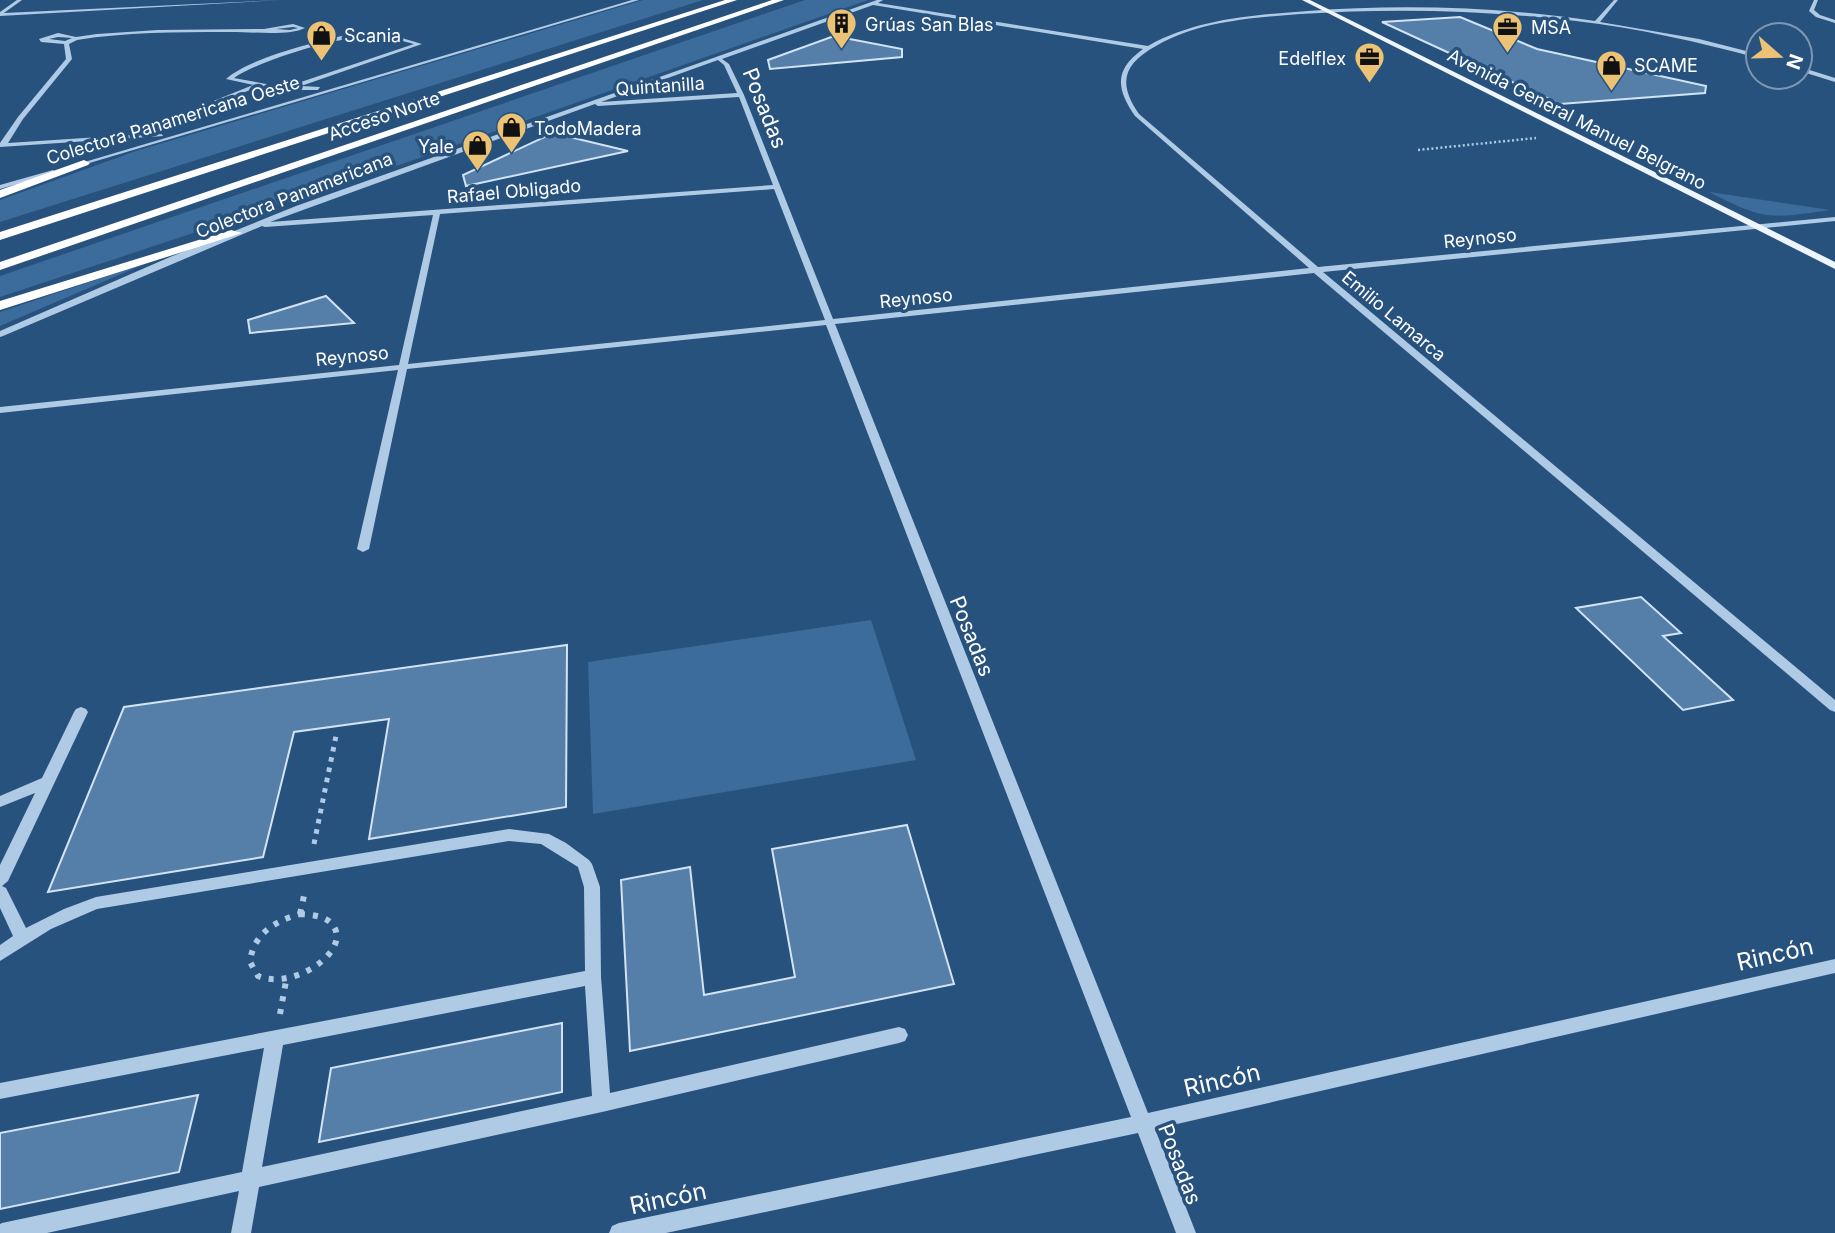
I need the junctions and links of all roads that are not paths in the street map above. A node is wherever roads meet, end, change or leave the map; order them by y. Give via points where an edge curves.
1 (20, 0) edge
2 (279, 0) edge
3 (637, 0) edge
4 (733, 0) edge
5 (780, 0) edge
6 (881, 0) edge
7 (1305, 0) edge
8 (1616, 0) edge
9 (1816, 0) edge
10 (249, 1) edge
11 (872, 3) junction
12 (1323, 9) junction
13 (0, 14) edge
14 (1597, 22) junction
15 (1835, 22) edge
16 (264, 30) junction
17 (74, 37) junction
18 (66, 43) junction
19 (1148, 48) junction
20 (1744, 53) edge
21 (717, 57) junction
22 (1814, 73) edge
23 (1835, 80) edge
24 (257, 86) junction
25 (290, 88) junction
26 (336, 88) junction
27 (741, 95) junction
28 (581, 105) junction
29 (182, 115) dead end
30 (176, 136) junction
31 (2, 145) edge
32 (85, 163) junction
33 (0, 187) edge
34 (775, 187) junction
35 (0, 194) edge
36 (437, 213) junction
37 (1835, 219) edge
38 (255, 226) junction
39 (1756, 227) junction
40 (236, 233) junction
41 (0, 236) edge
42 (0, 266) edge
43 (1835, 267) edge
44 (1316, 270) junction
45 (0, 306) edge
46 (828, 323) junction
47 (0, 334) edge
48 (404, 366) junction
49 (0, 410) edge
50 (363, 549) dead end
51 (1835, 707) edge
52 (81, 712) dead end
53 (49, 781) junction
54 (0, 802) edge
55 (0, 881) edge
56 (0, 892) edge
57 (22, 937) junction
58 (0, 954) edge
59 (1835, 966) edge
60 (593, 978) junction
61 (900, 1035) dead end
62 (275, 1038) junction
63 (0, 1090) edge
64 (602, 1103) junction
65 (1143, 1123) junction
66 (250, 1181) junction
67 (2, 1233) edge
68 (241, 1233) edge
69 (619, 1233) edge
70 (1186, 1233) edge

1 - 13 street
2 - 10 street
3 - 26 street, Colectora Panamericana Oeste
4 - 41 highway, Acceso Norte
5 - 42 highway, Acceso Norte
6 - 11 street, Colectora Panamericana
7 - 12 main road, Avenida General Manuel Belgrano
8 - 14 street
9 - 15 street via 1811,10 1814,14
10 - 13 street
11 - 19 street
11 - 21 street, Colectora Panamericana
12 - 14 street, Emilio Lamarca via 1454,10
12 - 19 street, Emilio Lamarca via 1207,26
12 - 39 main road, Avenida General Manuel Belgrano
14 - 20 street, Emilio Lamarca
16 - 16 street via 290,32 303,28 293,25
16 - 17 street
17 - 18 street
17 - 18 street via 41,40
18 - 31 street via 69,59
19 - 44 street, Emilio Lamarca via 1126,65 1122,74 1130,106
21 - 27 street, Posadas via 726,64
21 - 28 street, Colectora Panamericana
22 - 23 street
24 - 25 street
24 - 25 street via 232,82 230,77 343,37 419,44
24 - 29 street
25 - 26 street
26 - 30 street, Colectora Panamericana Oeste
27 - 28 street, Quintanilla
27 - 34 street, Posadas
28 - 38 street, Colectora Panamericana
30 - 31 street
30 - 32 street, Colectora Panamericana Oeste
32 - 33 street, Colectora Panamericana Oeste
32 - 35 highway
34 - 36 street, Rafael Obligado
34 - 46 street, Posadas
36 - 38 street, Rafael Obligado
36 - 48 street
37 - 39 street, Reynoso
38 - 40 street, Colectora Panamericana
39 - 43 main road, Avenida General Manuel Belgrano
39 - 44 street, Reynoso
40 - 45 highway
40 - 47 street, Colectora Panamericana
44 - 46 street, Reynoso
44 - 51 street, Emilio Lamarca
46 - 48 street, Reynoso
46 - 65 street, Posadas
48 - 49 street, Reynoso
48 - 50 street
52 - 53 street
53 - 54 street
53 - 55 street
56 - 57 street
57 - 58 street
57 - 60 street via 58,916 96,903 509,835 544,838 584,864 593,887
59 - 65 street, Rincón
60 - 62 street
60 - 64 street
61 - 64 street
62 - 63 street
62 - 66 street
64 - 66 street
65 - 69 street, Rincón
65 - 70 street, Posadas
66 - 67 street
66 - 68 street

